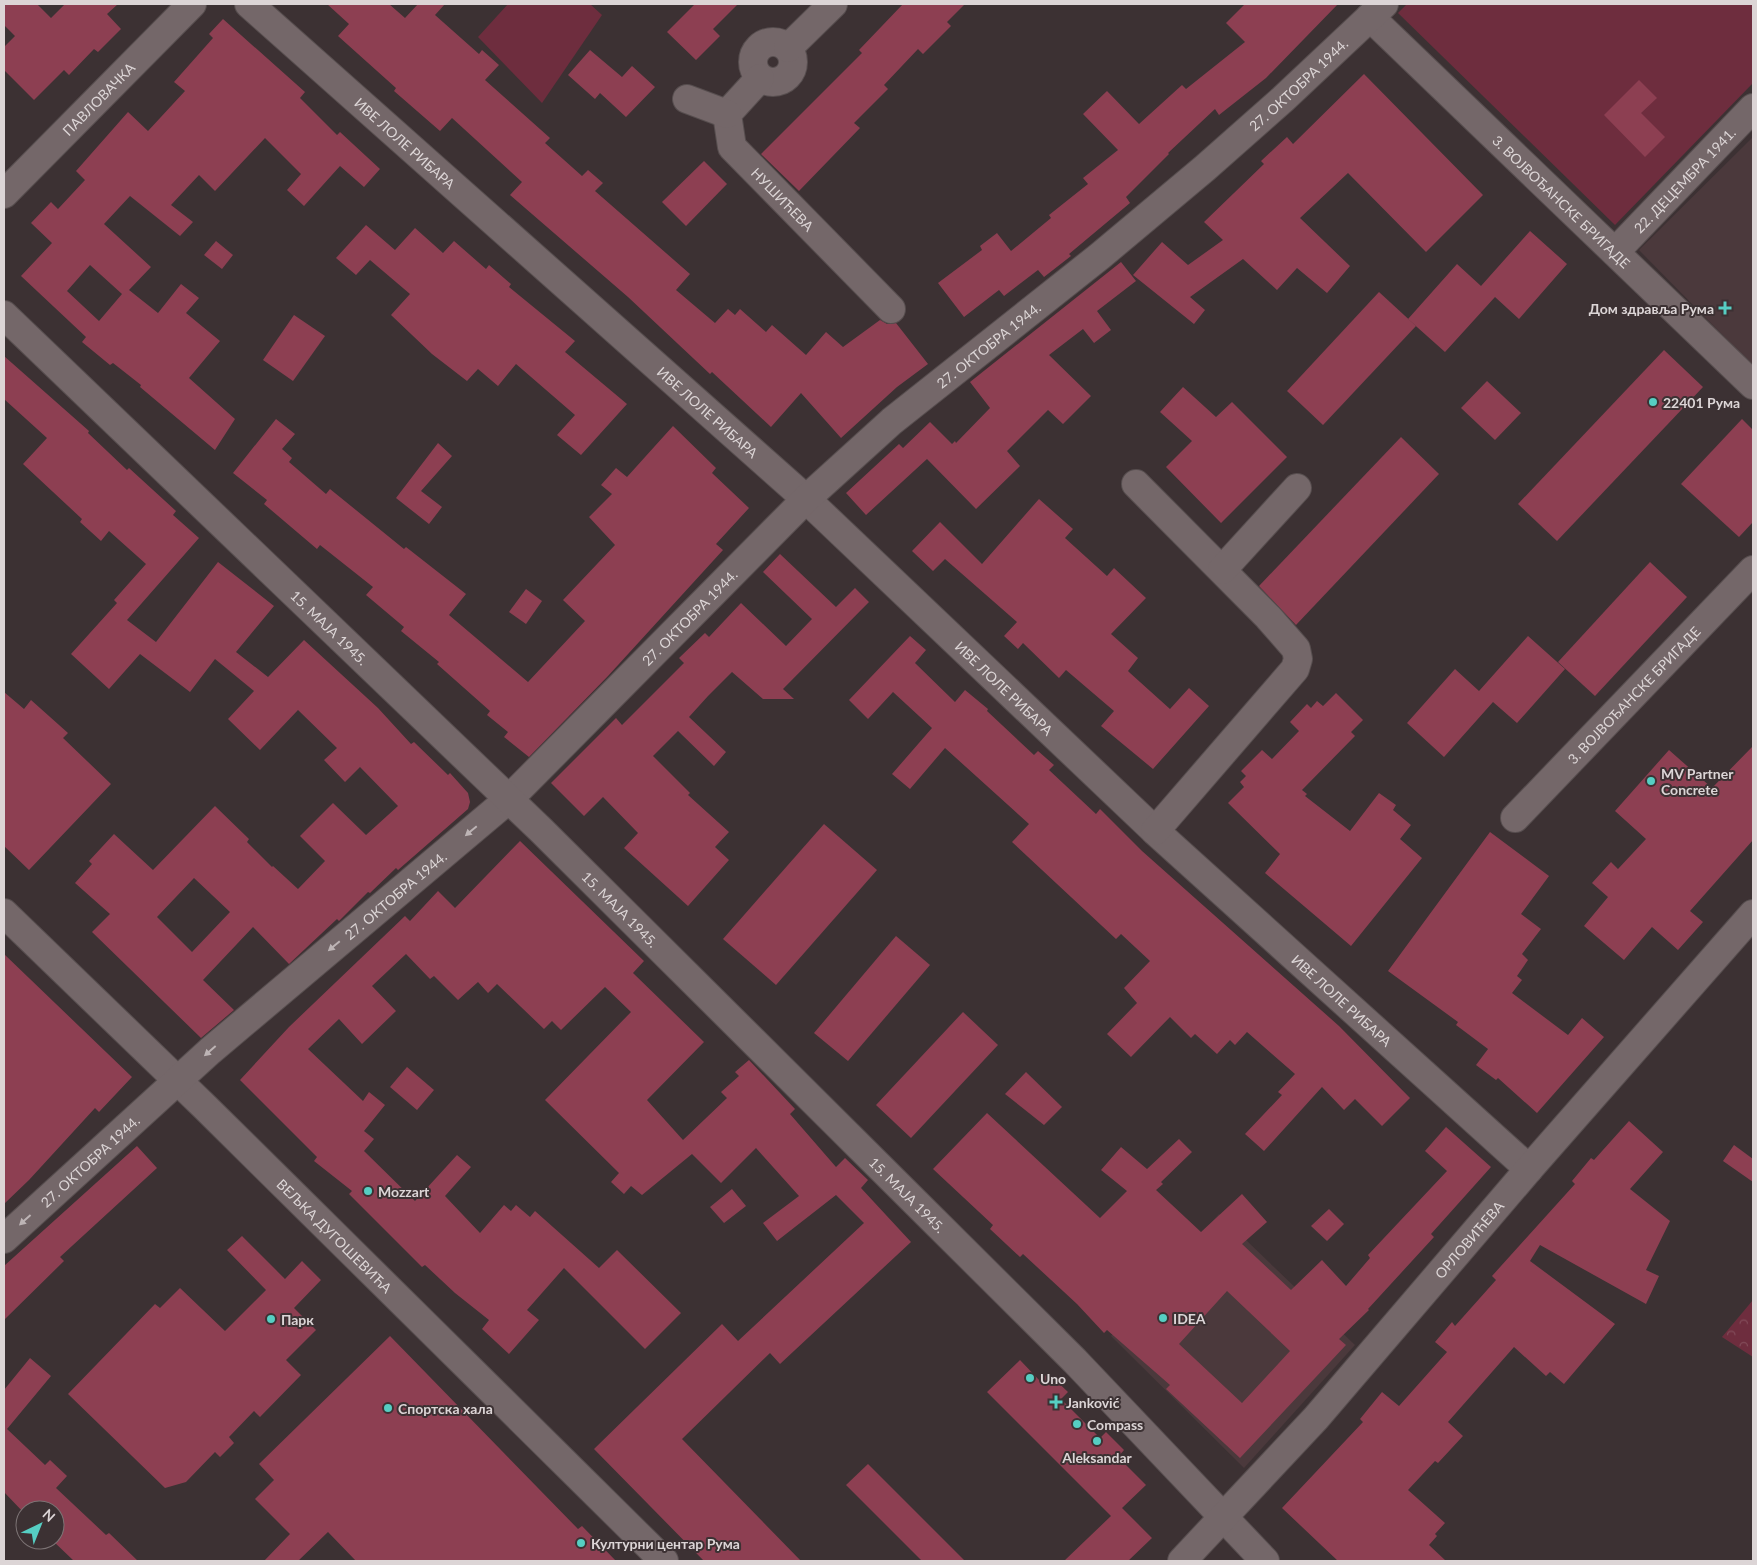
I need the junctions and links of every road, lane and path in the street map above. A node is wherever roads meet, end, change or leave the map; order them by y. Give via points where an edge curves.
1 (192, 4) edge
2 (249, 4) edge
3 (833, 4) edge
4 (1377, 10) edge
5 (687, 100) dead end
6 (1753, 108) edge
7 (727, 114) junction
8 (4, 194) edge
9 (1615, 252) junction
10 (891, 309) dead end
11 (4, 316) edge
12 (1753, 385) edge
13 (1136, 484) dead end
14 (1297, 488) dead end
15 (806, 500) junction
16 (1222, 570) junction
17 (1753, 570) edge
18 (509, 799) junction
19 (1515, 818) dead end
20 (1155, 831) junction
21 (4, 913) edge
22 (1753, 914) edge
23 (177, 1081) junction
24 (1529, 1169) junction
25 (4, 1239) edge
26 (1221, 1517) junction
27 (664, 1561) edge
28 (1182, 1561) edge
29 (1265, 1561) edge

1 - 8 street, ПАВЛОВАЧКА
2 - 15 street, ИВЕ ЛОЛЕ РИБАРА
3 - 7 street via 788,48 793,62 788,76 774,83 760,78
4 - 9 street, 3. ВОЈВОЂАНСКЕ БРИГАДЕ
4 - 15 street, 27. ОКТОБРА 1944. via 1205,168 892,421
5 - 7 street
6 - 9 street, 22. ДЕЦЕМБРА 1941.
7 - 10 street, НУШИЋЕВА via 732,147
9 - 12 street, 3. ВОЈВОЂАНСКЕ БРИГАДЕ
11 - 18 street, 15. МАЈА 1945.
13 - 16 street
14 - 16 street
15 - 18 street, 27. ОКТОБРА 1944.
15 - 20 street, ИВЕ ЛОЛЕ РИБАРА
16 - 20 street via 1296,649 1298,659 1295,669
17 - 19 street, 3. ВОЈВОЂАНСКЕ БРИГАДЕ
18 -> 23 street, 27. ОКТОБРА 1944.
18 - 26 street, 15. МАЈА 1945. via 1068,1355
20 - 24 street, ИВЕ ЛОЛЕ РИБАРА
21 - 23 street, ВЕЉКА ДУГОШЕВИЋА
22 - 24 street, ОРЛОВИЋЕВА
23 -> 25 street, 27. ОКТОБРА 1944.
23 - 27 street, ВЕЉКА ДУГОШЕВИЋА
24 - 26 street, ОРЛОВИЋЕВА via 1316,1418
26 - 28 street, ОРЛОВИЋЕВА
26 - 29 street, 15. МАЈА 1945.

